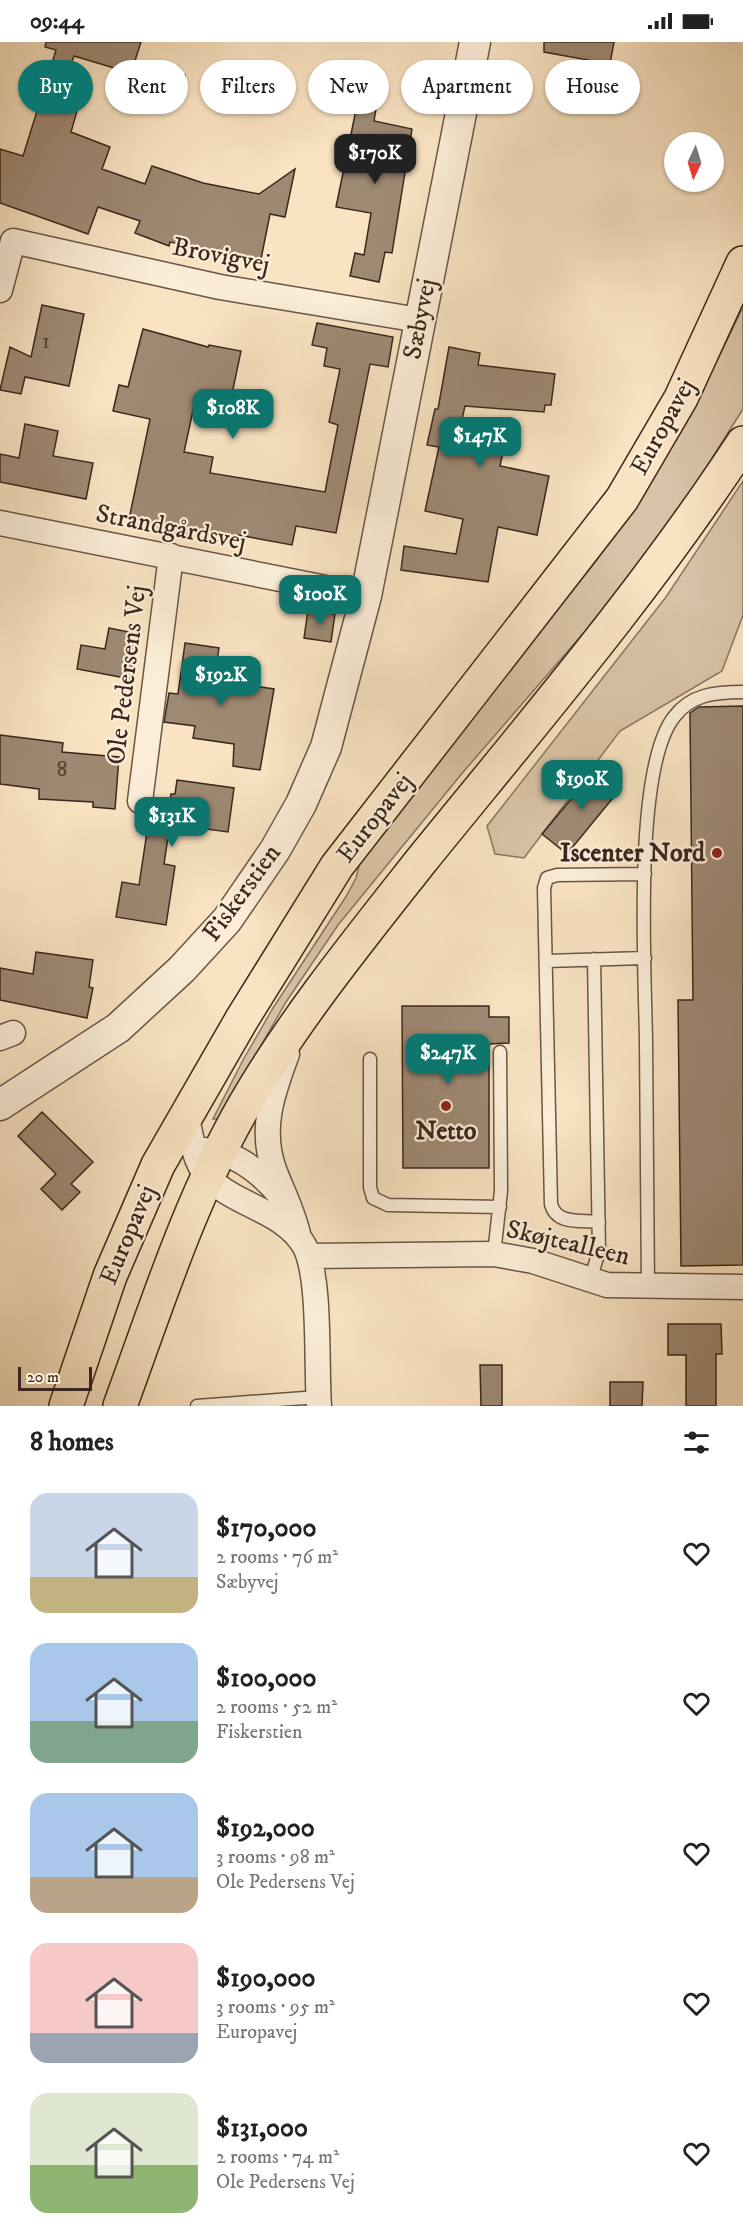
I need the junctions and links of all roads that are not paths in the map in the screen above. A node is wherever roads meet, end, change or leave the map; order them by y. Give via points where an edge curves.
1 (475, 42) edge
2 (743, 263) edge
3 (0, 290) edge
4 (419, 320) junction
5 (743, 442) edge
6 (0, 523) edge
7 (171, 556) junction
8 (366, 596) junction
9 (743, 692) edge
10 (140, 801) dead end
11 (645, 874) junction
12 (645, 958) junction
13 (594, 959) junction
14 (546, 961) junction
15 (297, 1026) junction
16 (500, 1052) dead end
17 (370, 1059) dead end
18 (0, 1105) edge
19 (186, 1115) junction
20 (208, 1160) junction
21 (158, 1165) junction
22 (290, 1206) junction
23 (500, 1207) junction
24 (599, 1222) junction
25 (304, 1247) junction
26 (494, 1254) junction
27 (590, 1281) junction
28 (743, 1287) edge
29 (648, 1288) junction
30 (319, 1401) edge
31 (274, 1402) edge
32 (66, 1406) edge
33 (120, 1406) edge
34 (197, 1406) edge

1 - 4 street, Sæbyvej
2 - 19 main road, Europavej via 681,398 622,499 337,866
3 - 4 street, Brovigvej via 13,241 220,286
4 - 8 street, Sæbyvej
5 - 15 main road, Europavej via 641,588 377,917
6 - 7 street, Strandgårdsvej
7 - 8 street, Strandgårdsvej
7 - 10 street, Ole Pedersens Vej
8 - 18 street, Fiskerstien via 326,747 275,850 227,920 182,969 118,1028
9 - 11 lane via 704,695 688,702 673,717 657,758
11 - 12 lane
11 - 14 lane via 548,878 544,888
12 - 13 lane
12 - 29 lane
13 - 14 lane
13 - 24 lane
14 - 24 lane via 551,1204 562,1219
15 - 20 main road, Europavej
15 - 22 street via 278,1078 266,1128 272,1165
16 - 23 lane
17 - 23 lane via 370,1187 374,1198 388,1205
19 - 20 street
19 - 21 main road, Europavej
20 - 21 street
20 - 22 street via 254,1170
20 - 25 street
20 - 33 main road, Europavej
21 - 32 main road, Europavej via 110,1275
22 - 25 street
23 - 26 lane
24 - 27 lane via 598,1258
25 - 26 street, Skøjtealleen
25 - 30 street via 314,1299
26 - 27 street, Skøjtealleen via 532,1261
27 - 29 street, Skøjtealleen
28 - 29 street, Skøjtealleen
30 - 31 lane
31 - 34 lane

